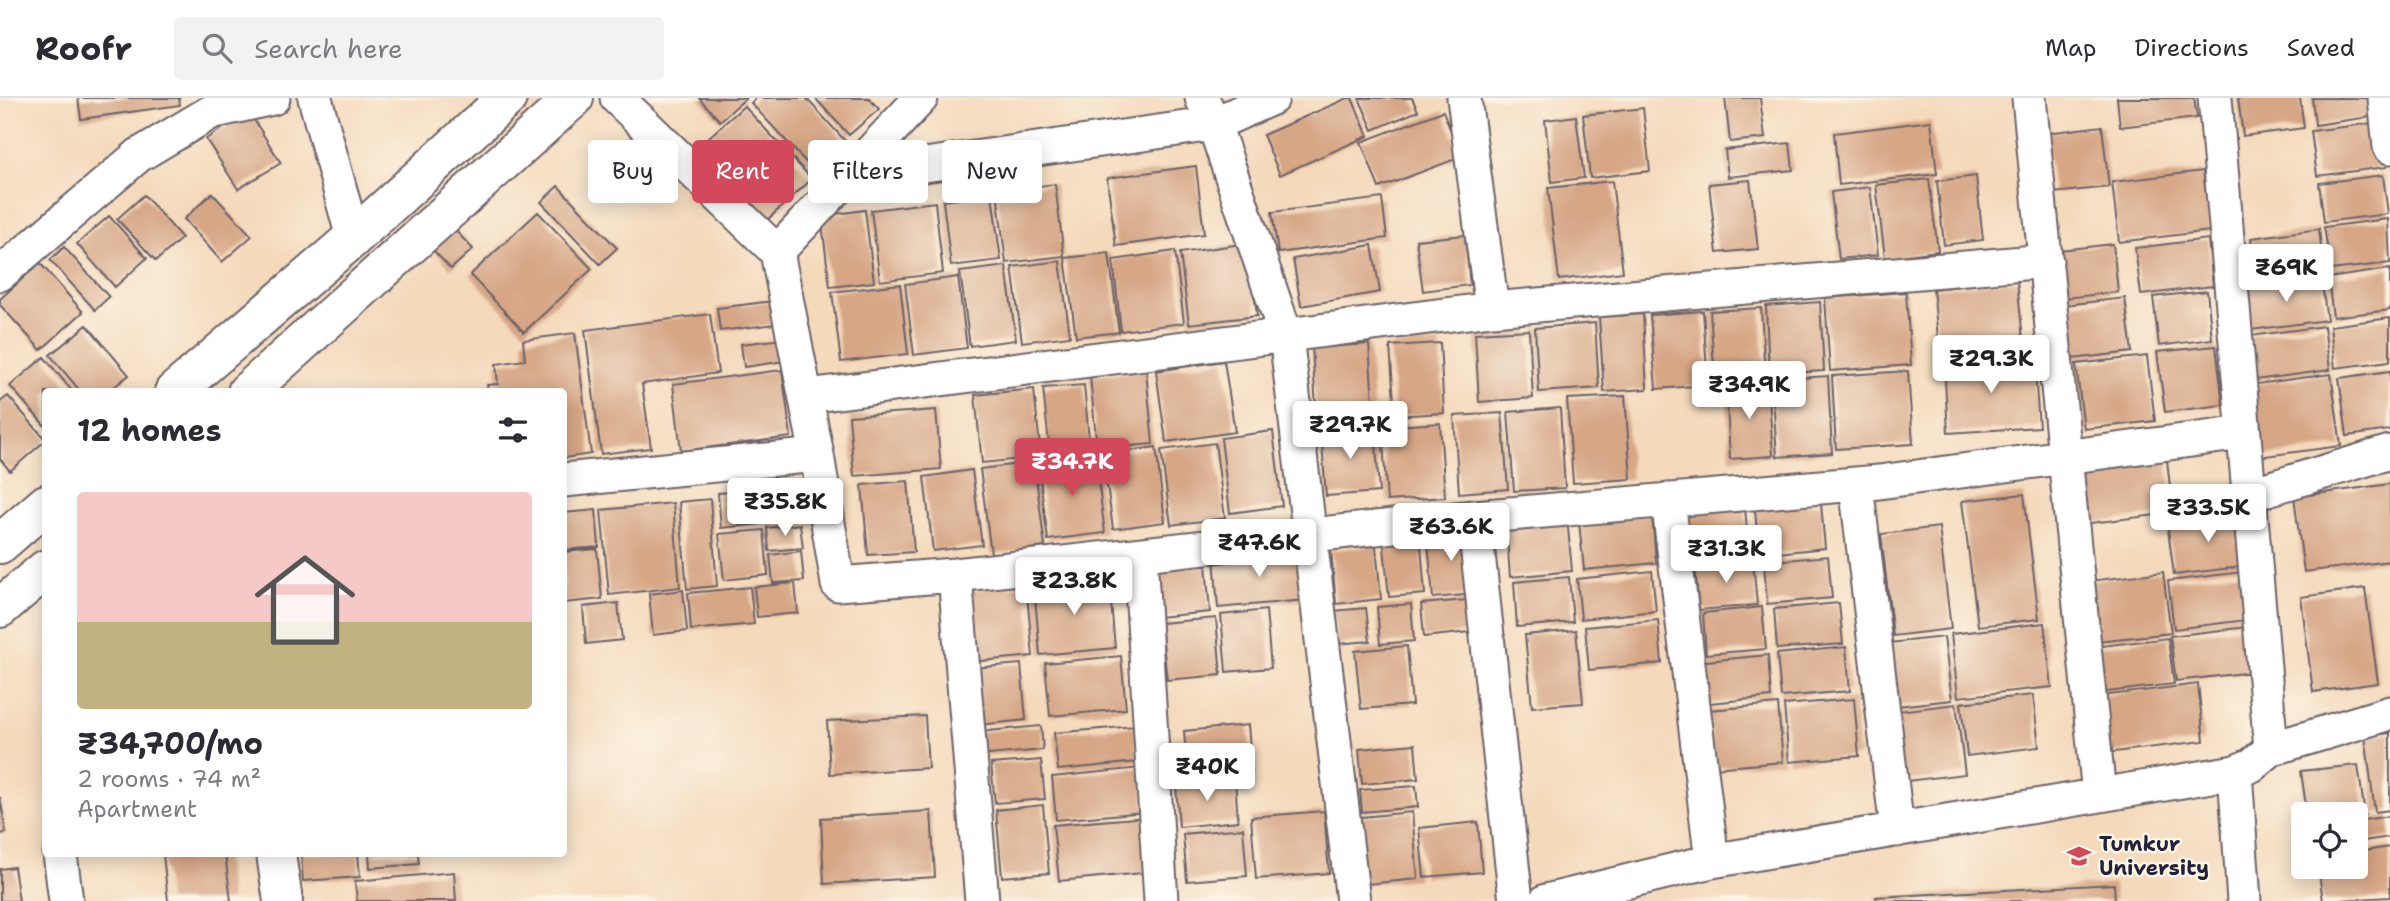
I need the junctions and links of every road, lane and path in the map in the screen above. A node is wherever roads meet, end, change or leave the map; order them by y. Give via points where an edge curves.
1 (273, 98) edge
2 (315, 98) edge
3 (508, 98) edge
4 (574, 98) edge
5 (617, 98) edge
6 (921, 98) edge
7 (1272, 98) edge
8 (1464, 98) edge
9 (2029, 98) edge
10 (2216, 98) edge
11 (2385, 98) edge
12 (1208, 111) edge
13 (881, 140) edge
14 (2390, 146) edge
15 (928, 161) edge
16 (822, 203) edge
17 (353, 238) junction
18 (776, 252) junction
19 (2046, 261) junction
20 (0, 274) edge
21 (1492, 309) junction
22 (1286, 335) junction
23 (194, 384) edge
24 (251, 388) edge
25 (807, 396) junction
26 (2243, 433) junction
27 (2390, 452) edge
28 (817, 455) junction
29 (2063, 458) junction
30 (567, 480) edge
31 (1856, 484) junction
32 (2248, 495) junction
33 (1668, 500) junction
34 (42, 507) edge
35 (1474, 517) junction
36 (1310, 536) junction
37 (0, 544) edge
38 (1140, 555) junction
39 (42, 572) edge
40 (955, 575) junction
41 (0, 608) edge
42 (2390, 713) edge
43 (2271, 749) junction
44 (2235, 772) junction
45 (2099, 795) junction
46 (1897, 830) junction
47 (60, 857) edge
48 (276, 857) edge
49 (1712, 861) junction
50 (66, 901) edge
51 (283, 901) edge
52 (982, 901) edge
53 (1161, 901) edge
54 (1353, 901) edge
55 (1517, 901) edge
56 (1546, 901) edge
57 (2244, 901) edge

1 - 20 street via 211,113 139,155
2 - 17 street
3 - 17 main road
4 - 24 main road
5 - 18 street
6 - 13 street
7 - 12 street
8 - 21 street
9 - 19 street
10 - 26 street
11 - 14 street
12 - 15 street
12 - 22 street
16 - 18 street
17 - 23 main road
18 - 25 street
19 - 21 street
19 - 29 street
21 - 22 street
22 - 25 street
22 - 36 street
25 - 28 street
26 - 29 street
26 - 32 street
27 - 32 street
28 - 30 street
28 - 40 street via 838,584
29 - 31 street
29 - 45 street
31 - 33 street
31 - 46 street
32 - 43 street
33 - 35 street
33 - 49 street
34 - 37 main road
35 - 36 street
35 - 55 street
36 - 38 street
36 - 54 street
38 - 40 street
38 - 53 street
39 - 41 main road
40 - 52 street
42 - 43 street
43 - 44 street
44 - 45 street
44 - 57 street
45 - 46 street
46 - 49 street
47 - 50 street
48 - 51 main road
49 - 56 street

